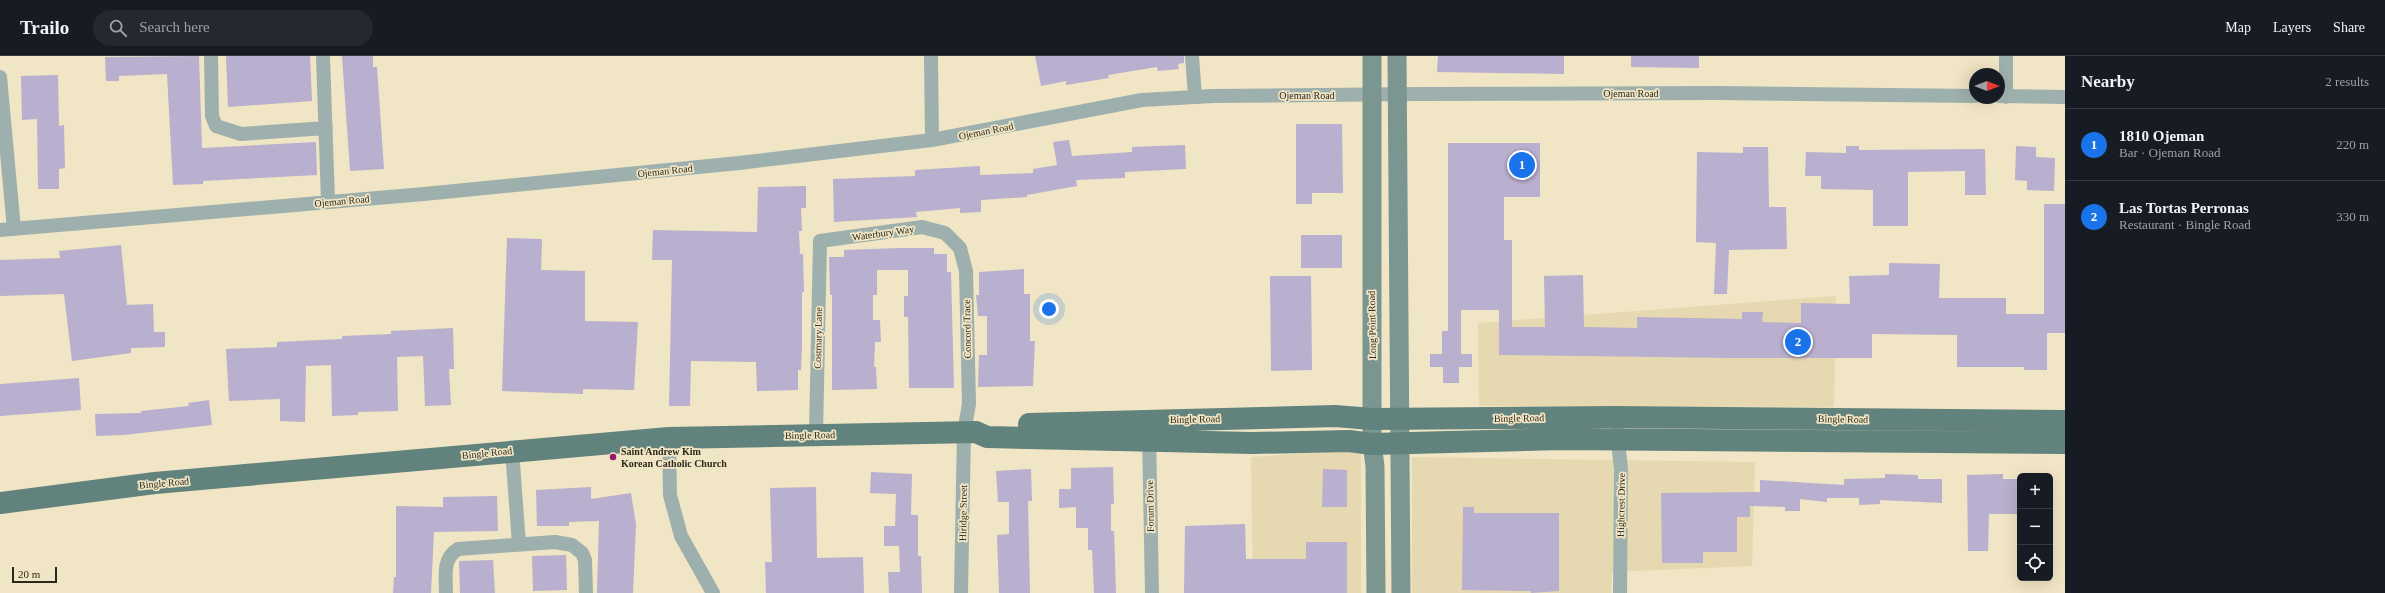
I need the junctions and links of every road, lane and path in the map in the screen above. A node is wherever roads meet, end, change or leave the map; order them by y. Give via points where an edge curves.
1 (211, 56) edge
2 (323, 56) edge
3 (931, 56) edge
4 (1192, 56) edge
5 (1372, 56) edge
6 (1397, 56) edge
7 (2006, 56) edge
8 (2005, 69) edge
9 (0, 78) edge
10 (1371, 95) junction
11 (1397, 95) junction
12 (1969, 96) edge
13 (2005, 96) edge
14 (1195, 97) junction
15 (2065, 97) edge
16 (326, 128) junction
17 (932, 140) junction
18 (328, 202) junction
19 (14, 229) junction
20 (0, 230) edge
21 (945, 233) joint
22 (820, 241) joint
23 (1371, 247) junction
24 (1398, 247) junction
25 (1615, 417) junction
26 (1372, 419) junction
27 (1399, 419) junction
28 (1821, 419) junction
29 (1999, 420) junction
30 (2065, 421) edge
31 (1149, 430) junction
32 (970, 432) junction
33 (816, 435) junction
34 (669, 438) junction
35 (1618, 440) junction
36 (1821, 441) junction
37 (2000, 442) junction
38 (2065, 443) edge
39 (1372, 444) junction
40 (1400, 444) junction
41 (512, 450) junction
42 (0, 503) edge
43 (519, 544) junction
44 (446, 593) edge
45 (586, 593) edge
46 (713, 593) edge
47 (961, 593) edge
48 (1152, 593) edge
49 (1376, 593) edge
50 (1401, 593) edge
51 (1620, 593) edge

1 - 16 street via 212,116 216,126 241,134
2 - 16 street
3 - 17 street
4 - 14 street
5 - 10 main road, Long Point Road
6 - 11 main road
7 - 8 street
9 - 19 street
10 - 11 street, Ojeman Road
10 - 14 street, Ojeman Road
10 - 23 main road, Long Point Road
11 - 12 street, Ojeman Road via 1718,93
11 - 24 main road
13 - 15 street
14 - 17 street, Ojeman Road via 1142,100
16 - 18 street
17 - 18 street, Ojeman Road via 654,172
18 - 19 street, Ojeman Road
19 - 20 street, Ojeman Road
21 - 22 street, Waterbury Way via 922,227
21 - 32 street, Concord Trace via 960,248 966,271
22 - 33 street, Costmary Lane
23 - 24 main road
23 - 26 main road, Long Point Road
24 - 27 main road
25 - 27 main road, Bingle Road
25 - 28 main road, Bingle Road
25 - 35 street, Highcrest Drive
26 - 27 main road, Bingle Road
26 - 31 main road, Bingle Road via 1334,416
26 - 39 main road, Long Point Road
27 - 40 main road
28 - 29 main road, Bingle Road
28 - 36 main road
29 - 30 main road, Bingle Road
29 - 37 main road
31 - 32 main road, Bingle Road via 986,437
31 - 39 main road, Bingle Road via 1252,443 1349,441
31 - 48 street, Forum Drive
32 - 33 main road, Bingle Road
32 - 47 street, Hiridge Street
33 - 34 main road, Bingle Road
34 - 41 main road, Bingle Road
34 - 46 street via 670,495 681,536
35 - 36 main road, Bingle Road
35 - 40 main road, Bingle Road via 1560,439
35 - 51 street, Highcrest Drive via 1622,469
36 - 37 main road, Bingle Road
37 - 38 main road, Bingle Road
39 - 40 main road, Bingle Road
39 - 49 main road, Long Point Road via 1375,466
40 - 50 main road
41 - 42 main road, Bingle Road via 254,476 155,483
41 - 43 street
43 - 44 street via 465,548 452,553 446,564
43 - 45 street via 555,542 578,548 585,560

